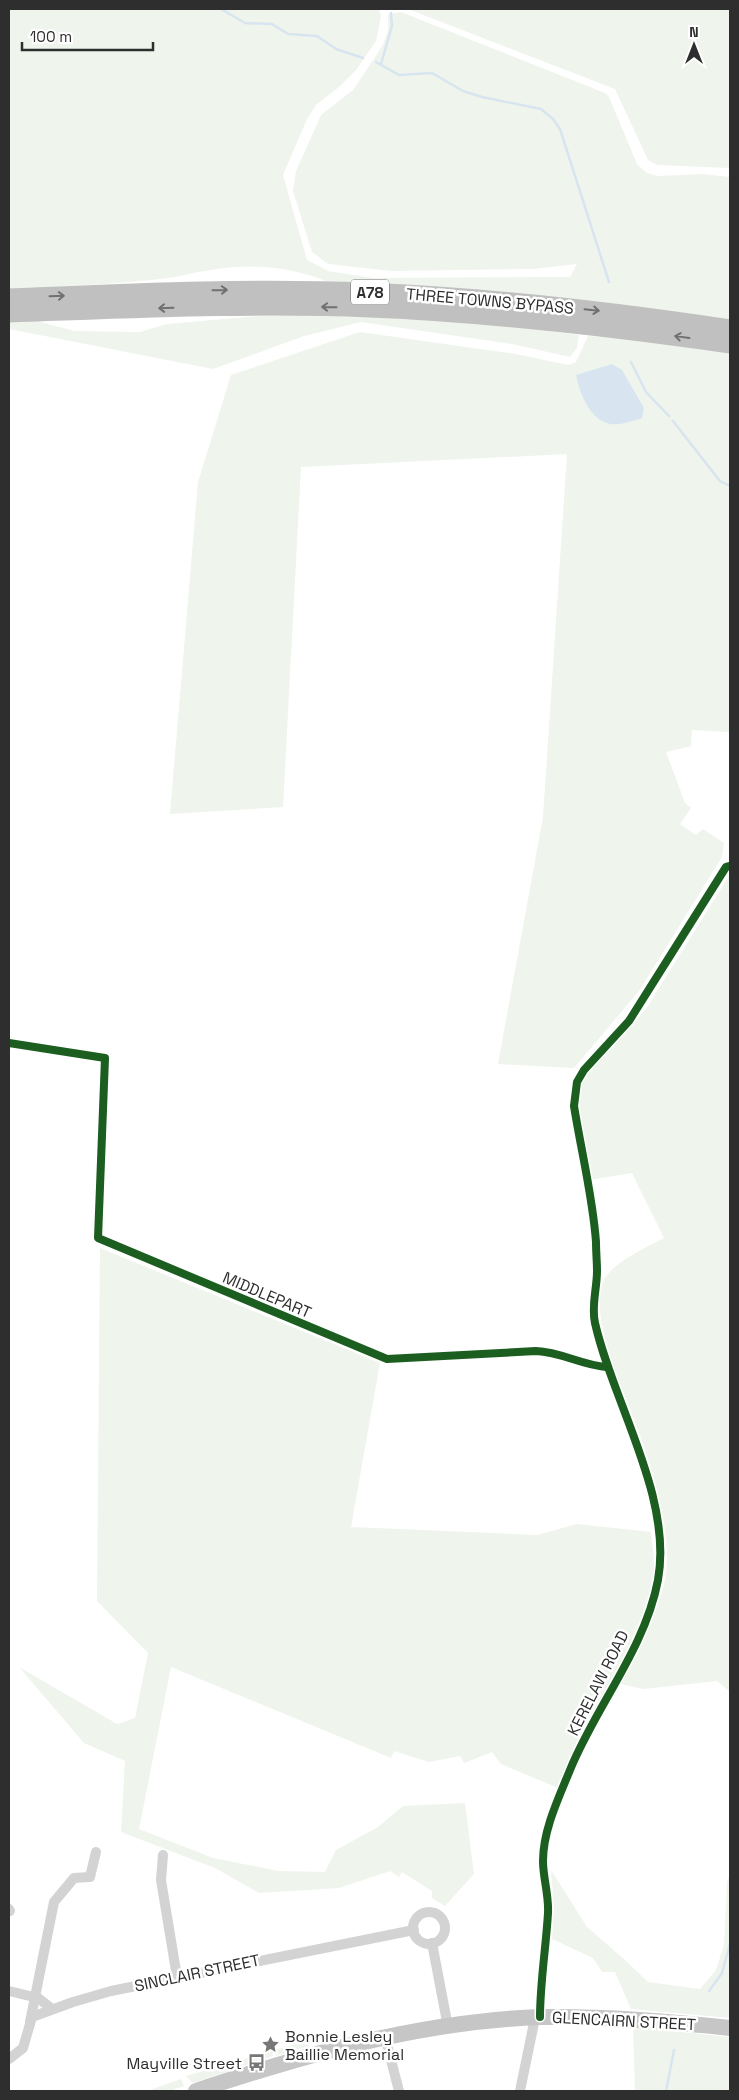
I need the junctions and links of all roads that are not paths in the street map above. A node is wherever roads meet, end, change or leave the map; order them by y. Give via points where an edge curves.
1 (9, 298) edge
2 (9, 314) edge
3 (730, 329) edge
4 (730, 344) edge
5 (730, 866) edge
6 (9, 1043) edge
7 (606, 1366) junction
8 (96, 1852) dead end
9 (162, 1855) dead end
10 (414, 1930) junction
11 (432, 1943) junction
12 (177, 1977) junction
13 (9, 1991) edge
14 (34, 1997) junction
15 (52, 2009) junction
16 (537, 2018) junction
17 (30, 2022) junction
18 (448, 2026) junction
19 (730, 2028) edge
20 (385, 2037) junction
21 (9, 2059) edge
22 (196, 2091) edge
23 (399, 2091) edge
24 (520, 2091) edge

1 -> 3 highway, THREE TOWNS BYPASS / A78 via 248,290 366,292 545,305
4 -> 2 highway, THREE TOWNS BYPASS / A78 via 544,320 369,308 248,305
5 - 7 street, KERELAW ROAD via 726,867 629,1021 577,1082 574,1106 596,1240 593,1310
6 - 7 street, MIDDLEPART via 105,1058 98,1238 387,1359 536,1351 552,1352 588,1365
7 - 16 street, KERELAW ROAD via 642,1459 657,1513 658,1580 645,1620 571,1767 545,1843 543,1862 548,1909
8 - 14 street via 90,1876 74,1878 54,1902
9 - 12 street via 161,1880
10 - 11 street via 418,1939
10 - 11 street via 421,1914 432,1912 440,1916 444,1930 440,1939
10 - 12 street, SINCLAIR STREET
11 - 18 street
12 - 15 street, SINCLAIR STREET via 91,1996
13 - 14 street
14 - 15 street
14 - 17 street
15 - 17 street, SINCLAIR STREET via 36,2015
16 - 18 main road, GLENCAIRN STREET
16 - 19 main road, GLENCAIRN STREET via 634,2019
16 - 24 street, KERELAW ROAD
17 - 21 street via 23,2048
18 - 20 main road, GLENCAIRN STREET
20 - 22 main road, GLENCAIRN STREET via 312,2054
20 - 23 street

